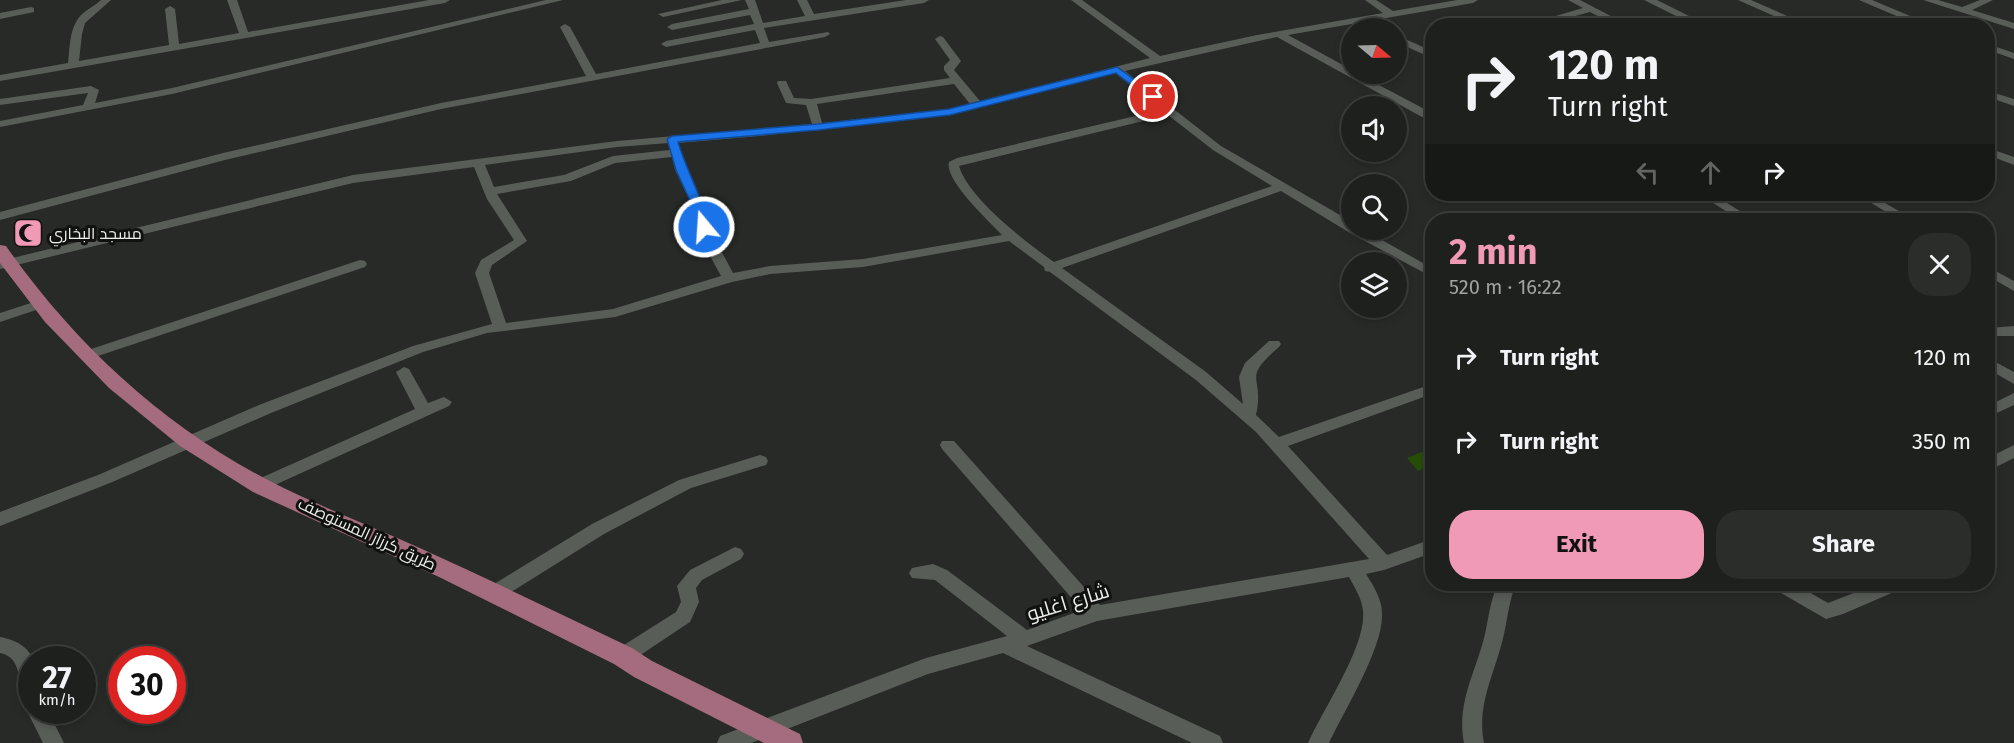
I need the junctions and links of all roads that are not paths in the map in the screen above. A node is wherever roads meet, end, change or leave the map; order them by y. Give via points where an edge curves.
1 (106, 0) edge
2 (232, 0) edge
3 (445, 0) edge
4 (558, 0) edge
5 (737, 0) edge
6 (750, 0) edge
7 (802, 0) edge
8 (924, 0) edge
9 (1076, 0) edge
10 (1370, 0) edge
11 (1473, 0) edge
12 (1573, 0) edge
13 (1649, 0) edge
14 (1743, 0) edge
15 (1864, 0) edge
16 (1928, 0) edge
17 (1988, 0) edge
18 (170, 9) dead end
19 (1591, 9) junction
20 (31, 10) dead end
21 (1964, 10) junction
22 (755, 11) junction
23 (663, 14) dead end
24 (1392, 15) junction
25 (0, 16) edge
26 (811, 18) junction
27 (1378, 18) edge
28 (1556, 18) edge
29 (1610, 18) edge
30 (1688, 18) edge
31 (1787, 18) edge
32 (1910, 18) edge
33 (1989, 18) edge
34 (1995, 20) edge
35 (1341, 24) edge
36 (759, 26) junction
37 (2014, 26) edge
38 (565, 27) dead end
39 (672, 27) dead end
40 (825, 34) dead end
41 (1278, 34) junction
42 (244, 35) junction
43 (940, 39) dead end
44 (1407, 43) edge
45 (666, 44) dead end
46 (765, 45) junction
47 (174, 48) junction
48 (1995, 49) edge
49 (1425, 52) edge
50 (2014, 56) edge
51 (1158, 59) junction
52 (73, 65) junction
53 (1117, 70) junction
54 (592, 77) junction
55 (0, 78) edge
56 (957, 80) junction
57 (782, 82) dead end
58 (1995, 96) edge
59 (0, 102) edge
60 (811, 102) junction
61 (2014, 103) edge
62 (978, 105) junction
63 (88, 107) junction
64 (1171, 111) junction
65 (1425, 114) edge
66 (0, 124) edge
67 (818, 127) junction
68 (672, 139) junction
69 (676, 153) junction
70 (1995, 154) edge
71 (2014, 161) edge
72 (478, 163) junction
73 (1281, 187) junction
74 (490, 191) junction
75 (1717, 201) edge
76 (1874, 201) edge
77 (1736, 213) edge
78 (1896, 213) edge
79 (0, 216) edge
80 (1341, 222) edge
81 (1011, 237) junction
82 (1373, 240) edge
83 (3, 259) edge
84 (360, 264) dead end
85 (1050, 267) junction
86 (1425, 269) edge
87 (1995, 275) edge
88 (729, 278) junction
89 (2014, 287) edge
90 (40, 304) junction
91 (0, 318) edge
92 (500, 327) junction
93 (2014, 331) edge
94 (1995, 332) edge
95 (1274, 344) dead end
96 (87, 355) junction
97 (1995, 367) edge
98 (404, 372) dead end
99 (2014, 379) edge
100 (1425, 391) edge
101 (2014, 398) edge
102 (444, 402) dead end
103 (1995, 408) edge
104 (424, 411) junction
105 (1248, 417) junction
106 (189, 441) junction
107 (1276, 444) junction
108 (948, 446) dead end
109 (2014, 451) edge
110 (760, 461) dead end
111 (1995, 461) edge
112 (260, 485) junction
113 (0, 519) edge
114 (1425, 548) edge
115 (735, 554) dead end
116 (1384, 563) junction
117 (1354, 569) junction
118 (918, 573) dead end
119 (1504, 591) edge
120 (1792, 591) edge
121 (1877, 591) edge
122 (494, 594) junction
123 (1096, 613) junction
124 (1025, 639) junction
125 (1002, 644) junction
126 (0, 645) edge
127 (18, 651) edge
128 (623, 656) junction
129 (44, 724) edge
130 (761, 728) junction
131 (54, 743) edge
132 (727, 743) edge
133 (790, 743) edge
134 (1213, 743) edge
135 (1318, 743) edge
136 (1474, 743) edge

1 - 52 street via 80,23
2 - 42 street
3 - 42 street
4 - 63 street via 172,91
5 - 23 street
6 - 22 street
7 - 26 street
8 - 26 street
9 - 51 street
10 - 24 street
11 - 24 street
12 - 19 street
13 - 30 street
14 - 31 street
15 - 32 street
16 - 21 street
17 - 21 street
18 - 47 street
19 - 28 street
19 - 29 street
20 - 25 street
21 - 33 street
22 - 36 street
22 - 39 street
24 - 27 street
26 - 36 street
34 - 37 street
35 - 41 street
36 - 45 street
36 - 46 street
38 - 54 street
40 - 46 street
41 - 51 street
41 - 65 street
42 - 47 street
43 - 56 street via 956,59 949,70
44 - 49 street
46 - 54 street
47 - 52 street
48 - 50 street
51 - 53 street
52 - 55 street
53 - 62 street
53 - 64 street
54 - 79 street via 385,119
56 - 60 street
56 - 62 street
57 - 60 street via 790,101
58 - 61 street
59 - 63 street via 91,89 94,90
60 - 67 street
62 - 67 street via 950,112
63 - 66 street
64 - 73 street via 1217,148
64 - 81 street via 952,165 962,183
67 - 68 street
68 - 69 street
68 - 72 street
69 - 74 street via 613,160 567,178
69 - 88 street via 710,243
70 - 71 street
72 - 74 street
72 - 83 street via 312,188
73 - 80 street
73 - 85 street
74 - 92 street via 520,241 486,263 482,273
75 - 77 street
76 - 78 street
81 - 85 street
81 - 88 street via 863,263 786,268
82 - 86 street
83 - 90 main road, طريق كرزاز المستوصف
84 - 96 street
85 - 105 street via 1201,376
87 - 89 street
88 - 92 street via 615,313
90 - 91 street
90 - 96 main road, طريق كرزاز المستوصف
92 - 106 street via 418,349
93 - 94 street
95 - 105 street via 1252,363 1247,377 1252,399
96 - 106 main road, طريق كرزاز المستوصف via 120,389
97 - 99 street
98 - 104 street
100 - 107 street
101 - 103 street
102 - 104 street
104 - 112 street
105 - 107 street
106 - 112 main road, طريق كرزاز المستوصف
106 - 113 street
107 - 116 street
108 - 123 street
109 - 111 street
110 - 122 street via 685,484 598,529
112 - 122 main road, طريق كرزاز المستوصف
114 - 116 street, شارع اغليو
115 - 128 street via 696,575 686,586 690,602 683,616
116 - 117 street, شارع اغليو
117 - 123 street, شارع اغليو
117 - 135 street via 1373,614 1367,641
118 - 124 street via 933,571 941,575
119 - 136 street via 1498,602 1495,633 1472,700
120 - 121 street via 1826,611
122 - 128 main road, طريق كرزاز المستوصف
123 - 124 street, شارع اغليو
124 - 125 street, شارع اغليو
125 - 130 street, شارع اغليو via 926,666
125 - 134 street
126 - 127 street
128 - 130 main road, طريق كرزاز المستوصف
129 - 131 street
130 - 132 street, شارع اغليو
130 - 133 main road, طريق كرزاز المستوصف

